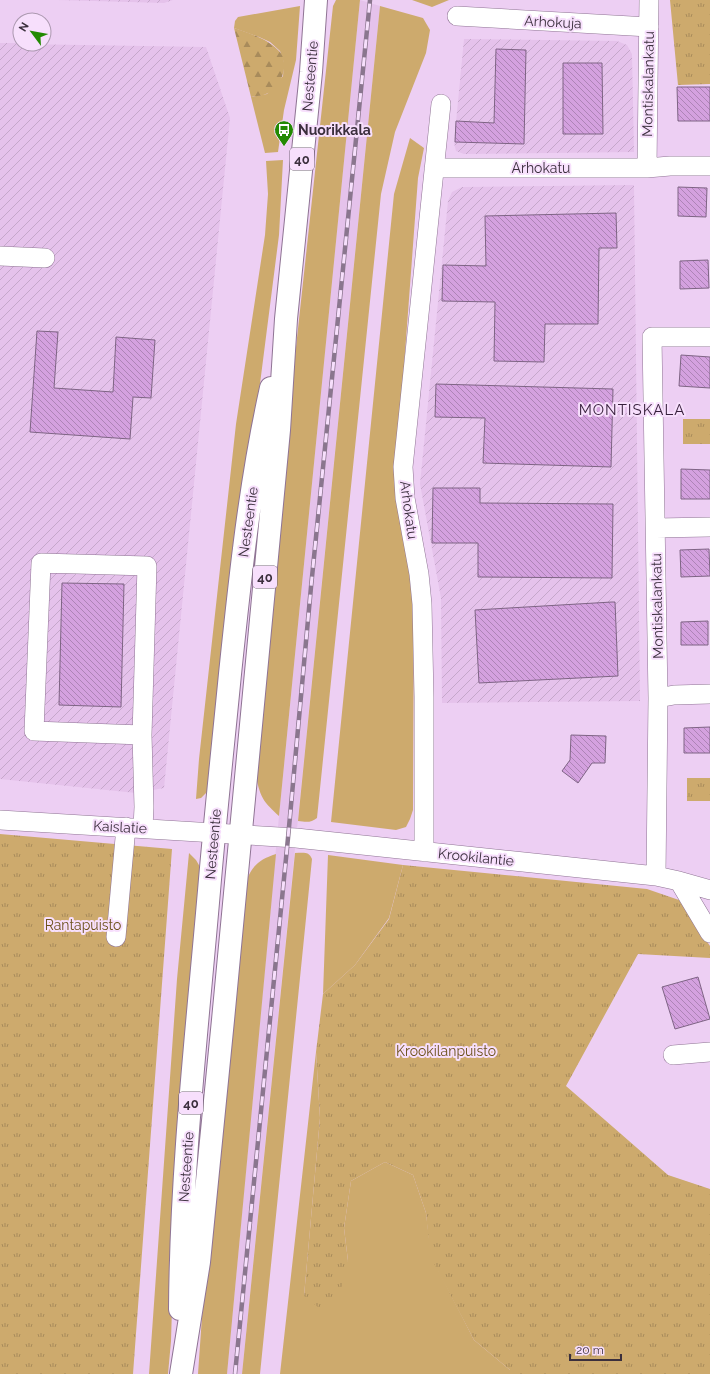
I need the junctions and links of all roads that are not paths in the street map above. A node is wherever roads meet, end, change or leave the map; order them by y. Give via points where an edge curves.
1 (316, 0) edge
2 (649, 0) edge
3 (457, 16) dead end
4 (649, 27) junction
5 (440, 104) dead end
6 (710, 166) edge
7 (434, 168) junction
8 (647, 168) junction
9 (0, 256) edge
10 (45, 258) dead end
11 (286, 319) junction
12 (710, 337) edge
13 (710, 527) edge
14 (656, 528) junction
15 (710, 694) edge
16 (658, 698) junction
17 (142, 735) junction
18 (0, 820) edge
19 (134, 828) junction
20 (214, 832) junction
21 (240, 834) junction
22 (424, 852) junction
23 (656, 876) junction
24 (679, 881) junction
25 (710, 890) edge
26 (710, 933) edge
27 (116, 937) dead end
28 (710, 1052) edge
29 (673, 1055) dead end
30 (180, 1374) edge

1 - 11 main road, Nesteentie / 40
2 - 4 street, Montiskalankatu
3 - 4 street, Arhokuja
4 - 8 street, Montiskalankatu
5 - 7 street, Arhokatu
6 - 8 street, Arhokatu
7 - 8 street, Arhokatu
7 - 22 street, Arhokatu via 403,467 405,498 422,604
9 - 10 street
11 - 20 main road, Nesteentie / 40 via 260,436 241,566
11 - 21 main road, Nesteentie / 40 via 279,430
12 - 14 street, Montiskalankatu via 652,337
13 - 14 street
14 - 16 street, Montiskalankatu
15 - 16 street
16 - 23 street, Montiskalankatu
17 - 17 street via 147,566 41,563 34,731
17 - 19 street via 144,807
18 - 19 street, Kaislatie
19 - 20 street, Kaislatie
19 - 27 street
20 - 21 street, Kaislatie
20 - 30 main road, Nesteentie / 40 via 186,1155 181,1260
21 - 22 street, Krookilantie
21 - 30 main road, Nesteentie / 40 via 199,1262
22 - 23 street, Krookilantie
23 - 24 street, Krookilantie
24 - 25 street, Krookilantie
24 - 26 street
28 - 29 street

